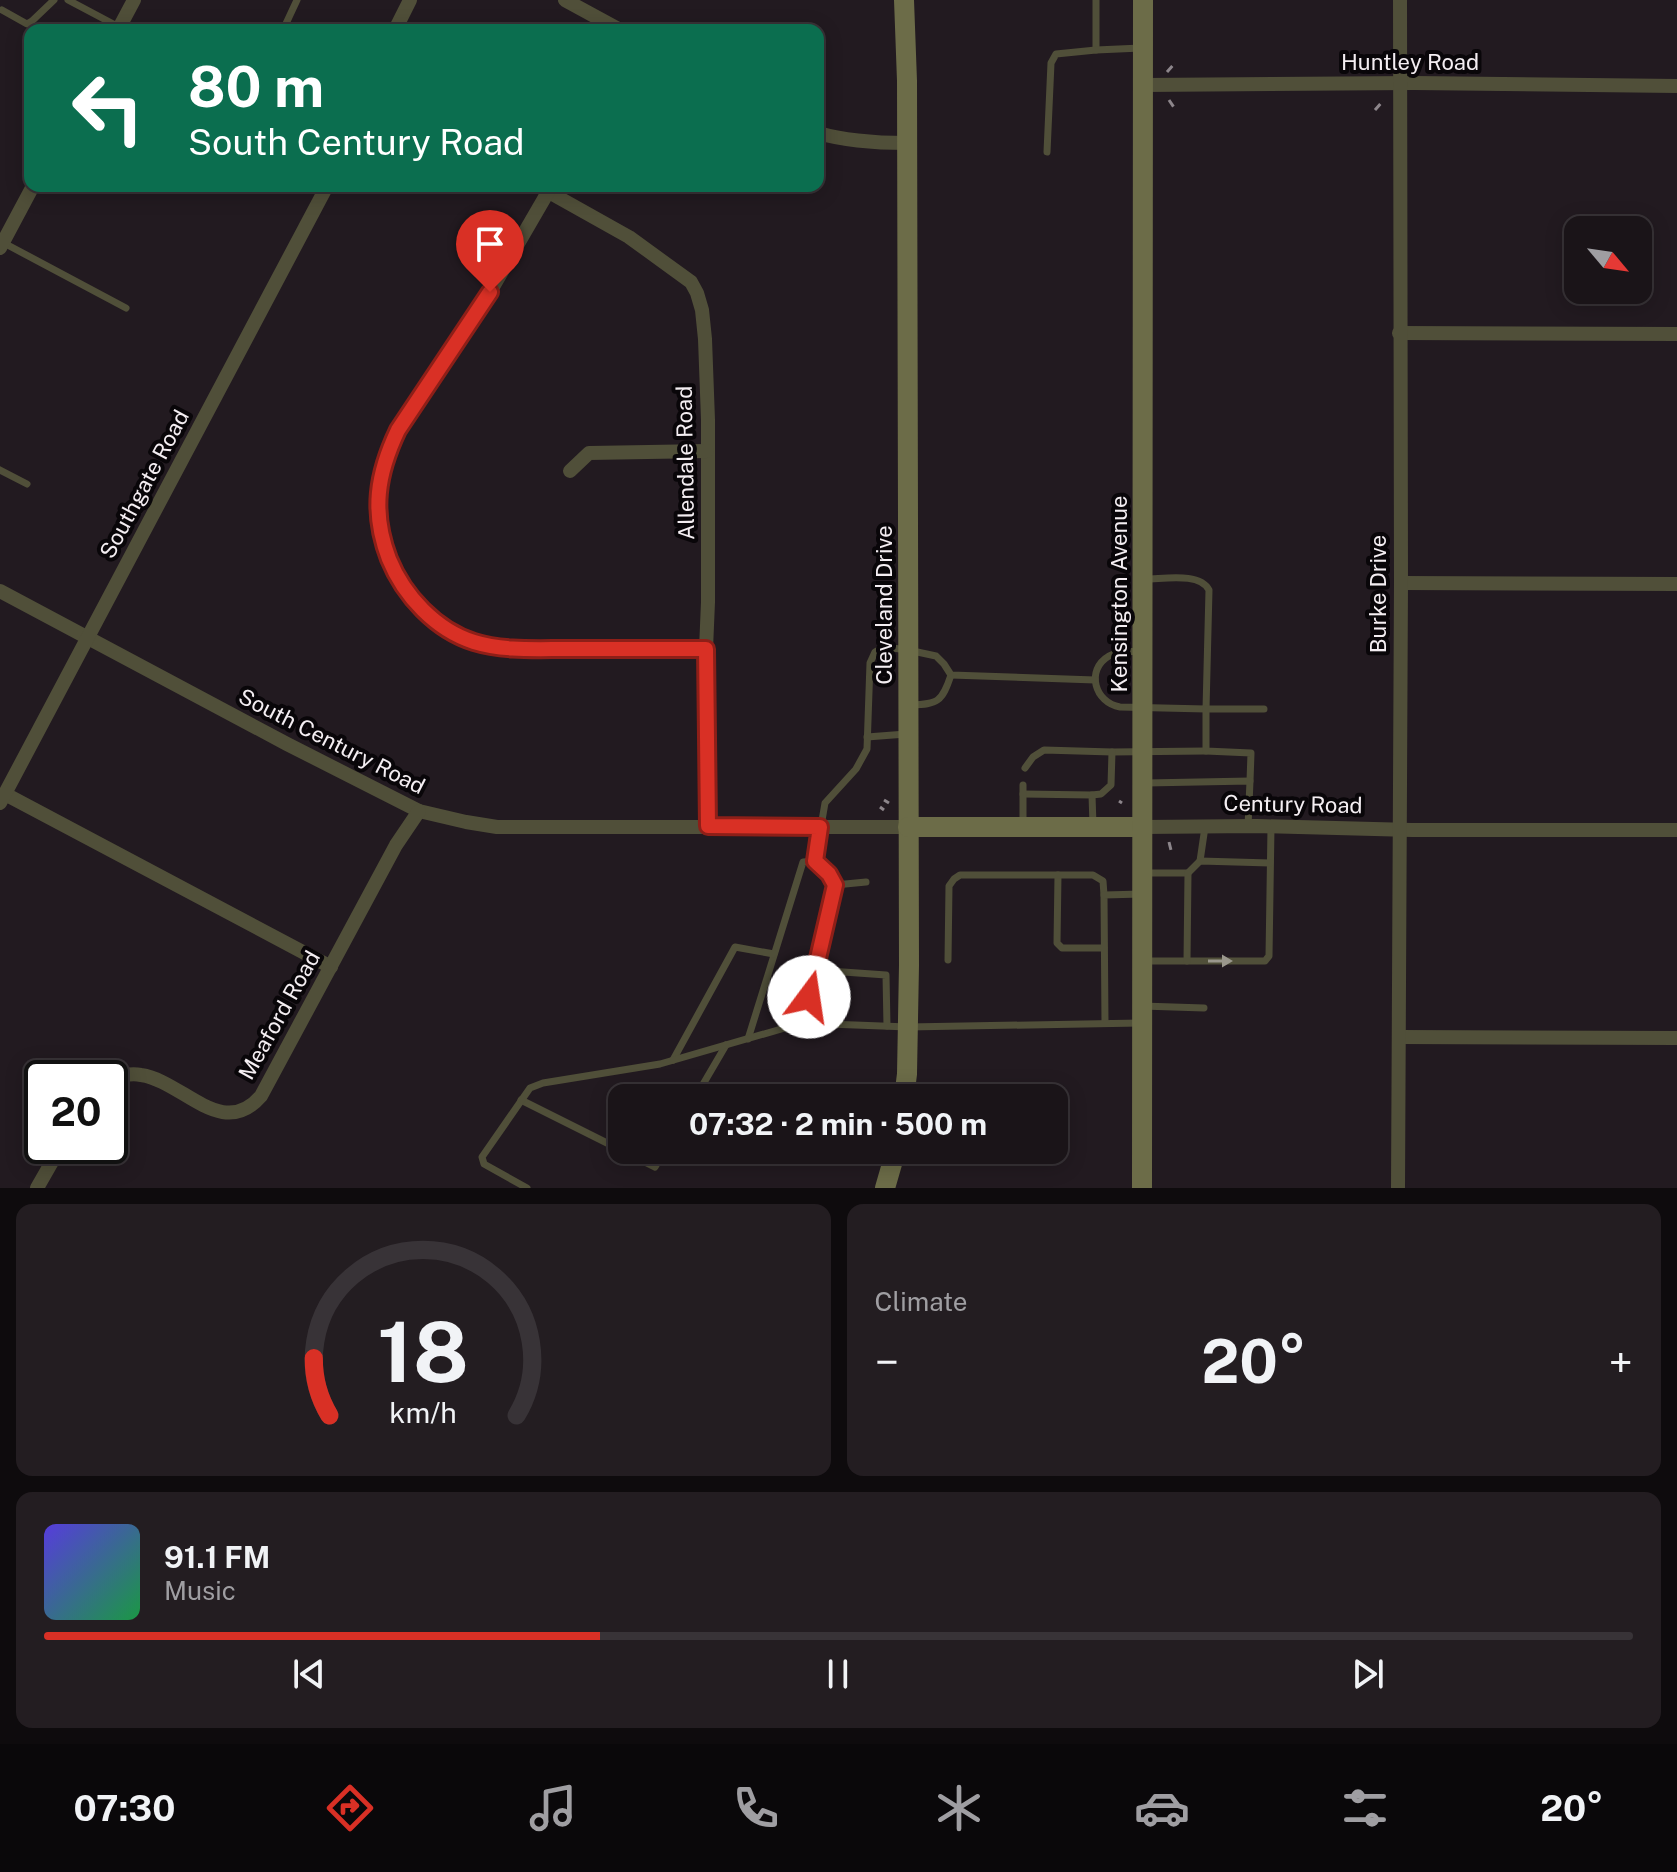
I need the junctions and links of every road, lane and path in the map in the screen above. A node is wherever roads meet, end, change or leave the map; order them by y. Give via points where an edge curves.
1 (54, 0) edge
2 (68, 0) edge
3 (134, 0) edge
4 (297, 0) edge
5 (410, 0) edge
6 (565, 0) edge
7 (904, 0) edge
8 (1096, 0) edge
9 (1143, 0) edge
10 (1400, 0) edge
11 (2, 10) dead end
12 (109, 24) edge
13 (121, 24) edge
14 (286, 24) edge
15 (398, 24) edge
16 (609, 24) edge
17 (1143, 48) junction
18 (1096, 50) junction
19 (1175, 63) dead end
20 (1166, 72) dead end
21 (1399, 84) junction
22 (1144, 85) junction
23 (1677, 86) edge
24 (1167, 97) dead end
25 (1383, 101) dead end
26 (1175, 109) dead end
27 (1375, 110) dead end
28 (824, 135) edge
29 (907, 143) junction
30 (1047, 152) dead end
31 (30, 192) edge
32 (324, 192) edge
33 (541, 192) edge
34 (548, 192) edge
35 (1, 244) edge
36 (126, 308) dead end
37 (1399, 333) junction
38 (1677, 334) edge
39 (707, 451) junction
40 (0, 470) edge
41 (570, 471) dead end
42 (27, 484) dead end
43 (1143, 579) junction
44 (1401, 583) junction
45 (1677, 584) edge
46 (0, 591) edge
47 (88, 638) junction
48 (706, 649) junction
49 (908, 650) junction
50 (1143, 651) junction
51 (951, 675) junction
52 (1095, 680) junction
53 (908, 705) junction
54 (1143, 708) junction
55 (1206, 709) junction
56 (1264, 709) dead end
57 (908, 734) junction
58 (867, 737) junction
59 (1142, 750) junction
60 (1206, 751) junction
61 (1112, 752) junction
62 (1025, 768) dead end
63 (1250, 781) junction
64 (1142, 783) junction
65 (1023, 785) dead end
66 (1023, 794) junction
67 (1092, 795) junction
68 (2, 799) edge
69 (419, 811) junction
70 (708, 826) junction
71 (1023, 826) junction
72 (820, 827) junction
73 (908, 827) junction
74 (1093, 827) junction
75 (1142, 827) junction
76 (1205, 827) junction
77 (1248, 827) junction
78 (1271, 827) junction
79 (1400, 830) junction
80 (1677, 830) edge
81 (1169, 842) dead end
82 (1171, 850) dead end
83 (815, 861) junction
84 (1200, 861) junction
85 (1270, 863) junction
86 (1142, 873) junction
87 (1188, 873) junction
88 (1058, 875) junction
89 (866, 882) dead end
90 (835, 885) junction
91 (1142, 894) junction
92 (1104, 895) junction
93 (1104, 948) junction
94 (774, 954) junction
95 (948, 960) dead end
96 (1142, 961) junction
97 (1187, 961) junction
98 (331, 967) junction
99 (815, 970) junction
100 (1204, 1008) dead end
101 (1142, 1014) junction
102 (802, 1023) junction
103 (1105, 1023) junction
104 (887, 1026) junction
105 (908, 1027) junction
106 (1399, 1037) junction
107 (1677, 1038) edge
108 (748, 1039) junction
109 (726, 1045) junction
110 (673, 1060) junction
111 (128, 1074) edge
112 (703, 1084) edge
113 (905, 1084) edge
114 (521, 1100) junction
115 (608, 1144) edge
116 (51, 1164) edge
117 (892, 1164) edge
118 (37, 1188) edge
119 (527, 1188) edge
120 (885, 1188) edge
121 (1142, 1188) edge
122 (1398, 1188) edge

1 - 11 lane via 27,24
2 - 12 lane
3 - 13 street
4 - 14 lane
5 - 15 street
6 - 16 street
7 - 29 street, Cleveland Drive
8 - 18 lane
9 - 17 street, Kensington Avenue
10 - 21 street, Burke Drive
17 - 18 lane
17 - 22 street, Kensington Avenue
18 - 30 lane via 1061,52 1053,59
19 - 20 path
21 - 22 street, Huntley Road
21 - 23 street, Huntley Road
21 - 37 street, Burke Drive
22 - 43 street, Kensington Avenue
24 - 26 path
25 - 27 path
28 - 29 street
29 - 49 street, Cleveland Drive
31 - 35 street
32 - 47 street, Southgate Road
33 - 48 street via 490,292 387,454 378,501 385,548 422,609 473,642 506,648
34 - 39 street, Allendale Road via 629,237 691,282 702,310 705,339
35 - 36 lane
37 - 38 street
37 - 44 street, Burke Drive
39 - 41 street via 589,453
39 - 48 street, Allendale Road
40 - 42 lane
43 - 50 street, Kensington Avenue
43 - 55 lane via 1197,579 1209,590
44 - 45 street
44 - 79 street, Burke Drive
46 - 47 street, South Century Road
47 - 68 street, Southgate Road
47 - 69 street, South Century Road
48 - 70 street, Allendale Road
49 - 51 lane via 936,656
49 - 53 street, Cleveland Drive
49 - 58 lane via 884,647 875,652
50 - 52 lane via 1108,657
50 - 54 street, Kensington Avenue
51 - 52 lane
51 - 53 lane via 932,704
52 - 54 lane via 1108,704
53 - 57 street, Cleveland Drive
54 - 55 lane
54 - 59 street, Kensington Avenue
55 - 56 lane
55 - 60 lane
57 - 58 lane
57 - 73 street, Cleveland Drive
58 - 72 lane via 856,769 825,803
59 - 60 lane
59 - 61 lane
59 - 64 street, Kensington Avenue
60 - 63 lane via 1251,753
61 - 62 lane via 1044,750
61 - 67 lane via 1111,785
63 - 64 lane
63 - 77 lane
64 - 75 street, Kensington Avenue
65 - 66 lane
66 - 67 lane
66 - 71 lane
67 - 74 lane
68 - 98 street
69 - 70 street, South Century Road via 497,827
69 - 98 street, Meaford Road
70 - 72 street, South Century Road
71 - 73 street, Century Road
71 - 74 street, Century Road
72 - 73 street, South Century Road
72 - 83 lane
73 - 105 street, Cleveland Drive
74 - 75 street, Century Road
75 - 76 street, Century Road
75 - 86 street, Kensington Avenue
76 - 77 street, Century Road
76 - 84 lane
77 - 78 street, Century Road
78 - 79 street, Century Road
78 - 85 lane
79 - 80 street, Century Road
79 - 106 street, Burke Drive
81 - 82 path
83 - 90 lane
83 - 94 lane via 803,862
84 - 85 lane
84 - 87 lane
97 -> 85 lane via 1265,961
86 - 87 lane
86 - 91 street, Kensington Avenue
87 - 97 lane
88 - 92 lane via 1093,875 1103,881
88 - 93 lane via 1057,943 1062,948
88 - 95 lane via 954,879 949,886
89 - 90 lane
90 - 99 lane
91 - 92 lane
91 - 96 street, Kensington Avenue
92 - 93 lane
93 - 103 lane
94 - 108 lane
94 - 110 lane via 735,947
96 - 97 lane
96 - 101 street, Kensington Avenue
98 - 111 street, Meaford Road via 261,1096 243,1110 218,1112 152,1077
99 - 102 lane
99 - 104 lane via 886,975
100 - 101 lane
101 - 103 lane
101 - 121 street, Kensington Avenue
102 - 104 lane
102 - 108 lane
103 - 105 lane
104 - 105 lane
105 - 113 street, Cleveland Drive
106 - 107 street
106 - 122 street, Burke Drive
108 - 109 lane
109 - 110 lane
109 - 112 lane
110 - 114 lane via 543,1083
114 - 115 lane
114 - 119 lane via 482,1162
116 - 118 street
117 - 120 street

